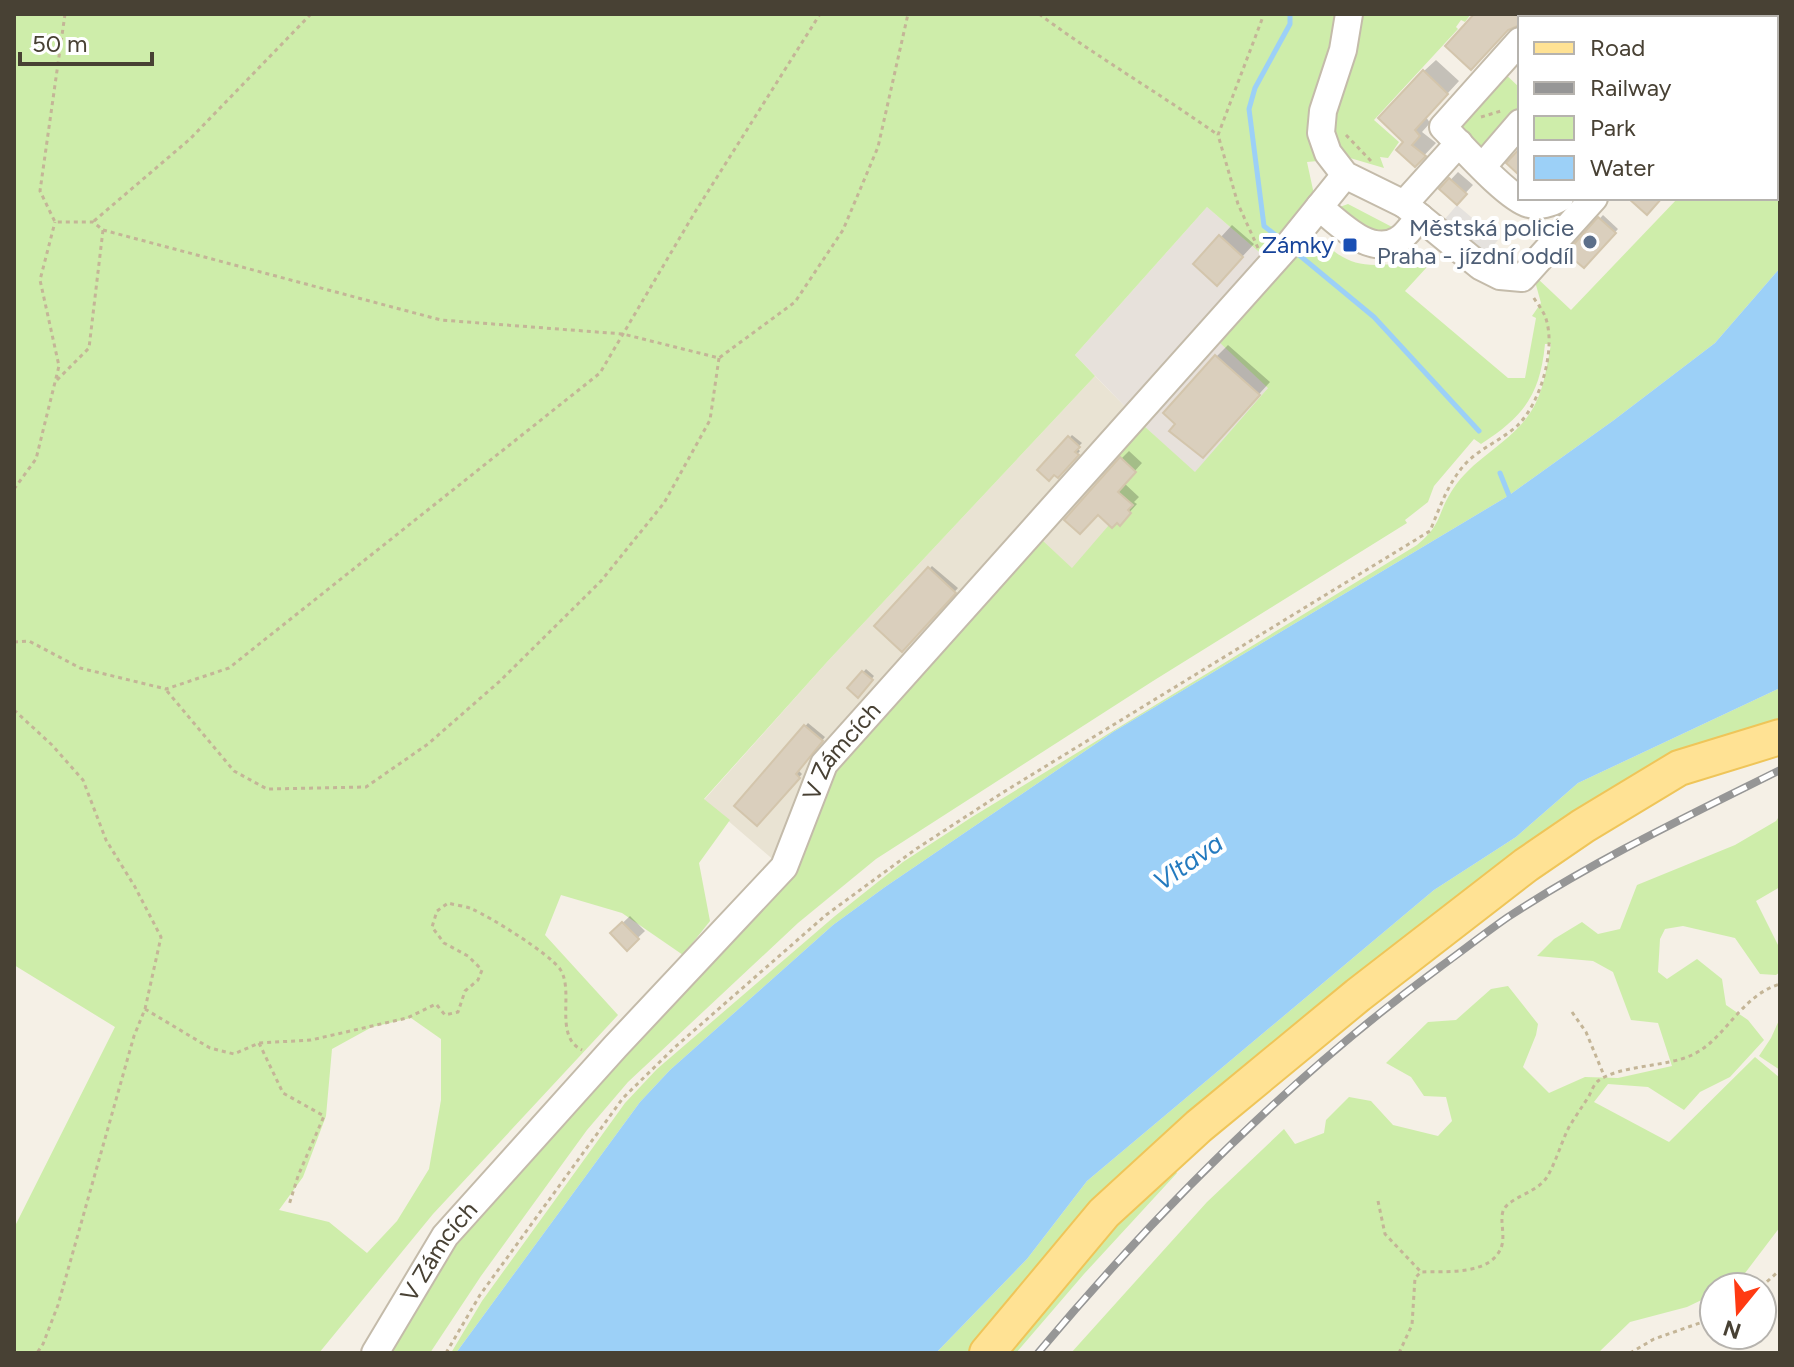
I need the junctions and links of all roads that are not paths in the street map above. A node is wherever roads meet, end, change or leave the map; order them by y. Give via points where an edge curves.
1 (1349, 14) edge
2 (1518, 43) edge
3 (1518, 125) edge
4 (1459, 143) junction
5 (1483, 166) junction
6 (1345, 175) junction
7 (1518, 198) edge
8 (1522, 200) edge
9 (1555, 200) edge
10 (1592, 200) edge
11 (1403, 204) junction
12 (1319, 207) junction
13 (1780, 737) edge
14 (375, 1353) edge
15 (987, 1353) edge

1 - 6 street via 1321,133
2 - 4 street via 1443,127
3 - 5 street
4 - 5 street
4 - 11 street
5 - 7 street
6 - 11 street
6 - 12 street, V Zámcích
8 - 9 street
10 - 11 street via 1522,278 1500,276 1480,266
11 - 12 street via 1398,240 1381,245 1364,241
12 - 14 street, V Zámcích via 824,764 784,867 445,1236
13 - 15 main road via 1679,768 1514,874 1199,1126 1104,1213

